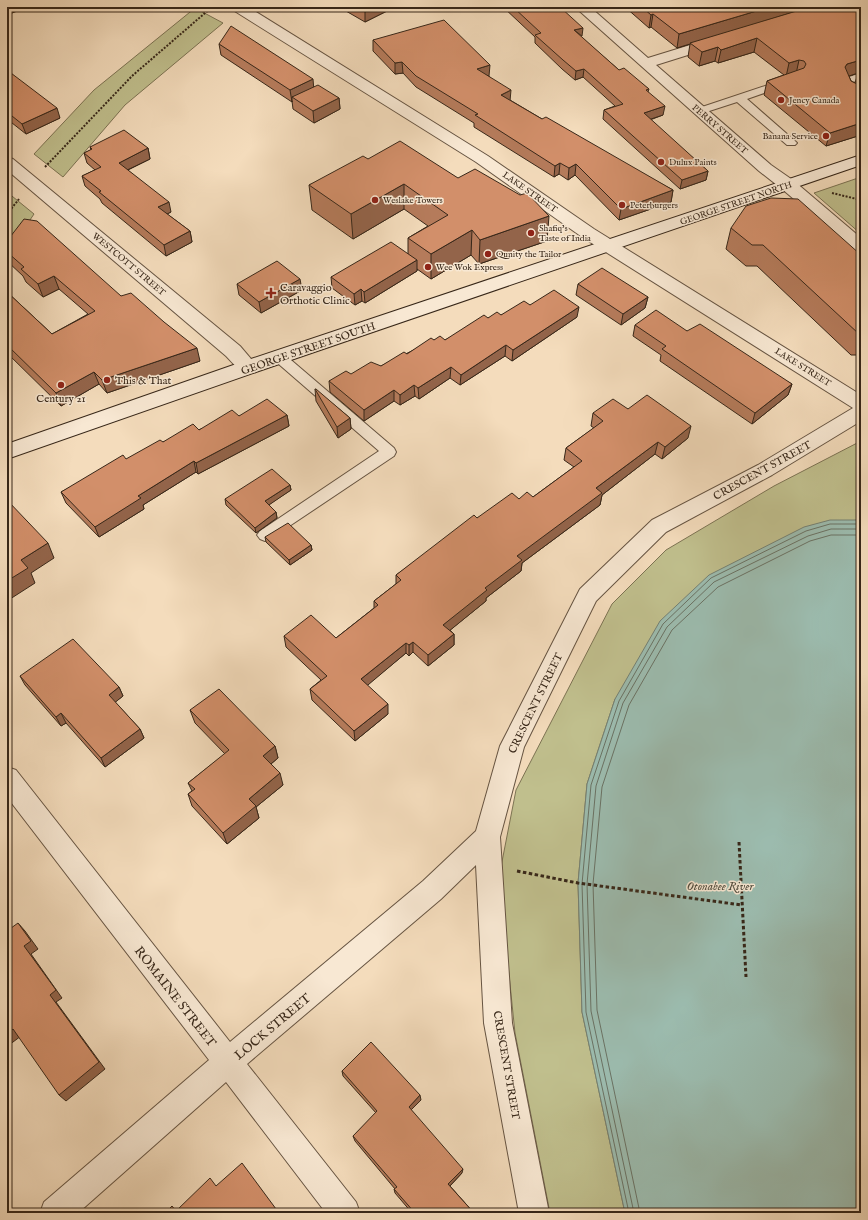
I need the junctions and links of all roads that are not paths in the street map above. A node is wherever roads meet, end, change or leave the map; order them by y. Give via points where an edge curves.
1 (238, 7) edge
2 (582, 7) edge
3 (734, 36) edge
4 (646, 63) junction
5 (861, 76) edge
6 (796, 78) edge
7 (738, 97) junction
8 (861, 98) edge
9 (700, 111) junction
10 (791, 143) dead end
11 (861, 160) edge
12 (7, 162) edge
13 (788, 185) junction
14 (610, 246) junction
15 (861, 247) edge
16 (279, 358) junction
17 (249, 367) junction
18 (861, 404) edge
19 (861, 412) edge
20 (7, 452) edge
21 (266, 535) edge
22 (7, 778) edge
23 (486, 837) junction
24 (228, 1062) junction
25 (55, 1213) edge
26 (345, 1213) edge
27 (534, 1213) edge

1 - 14 street, LAKE STREET via 482,159
2 - 4 street, PERRY STREET
3 - 4 street
4 - 9 street, PERRY STREET
5 - 8 lane via 846,81 852,91
6 - 7 lane
7 - 9 lane
7 - 10 lane
9 - 13 street, PERRY STREET
11 - 13 street, GEORGE STREET NORTH
12 - 17 street, WESTCOTT STREET
13 - 14 street, GEORGE STREET NORTH
13 - 15 street, PERRY STREET
14 - 16 street, GEORGE STREET SOUTH
14 - 18 street, LAKE STREET
16 - 17 street, GEORGE STREET SOUTH
16 - 21 lane via 389,452
17 - 20 street, GEORGE STREET SOUTH
19 - 23 street, CRESCENT STREET via 765,470 659,526 588,595 512,746
22 - 24 street, ROMAINE STREET
23 - 24 street, LOCK STREET via 432,890
23 - 27 street, CRESCENT STREET via 498,1022
24 - 25 street, LOCK STREET
24 - 26 street, ROMAINE STREET

